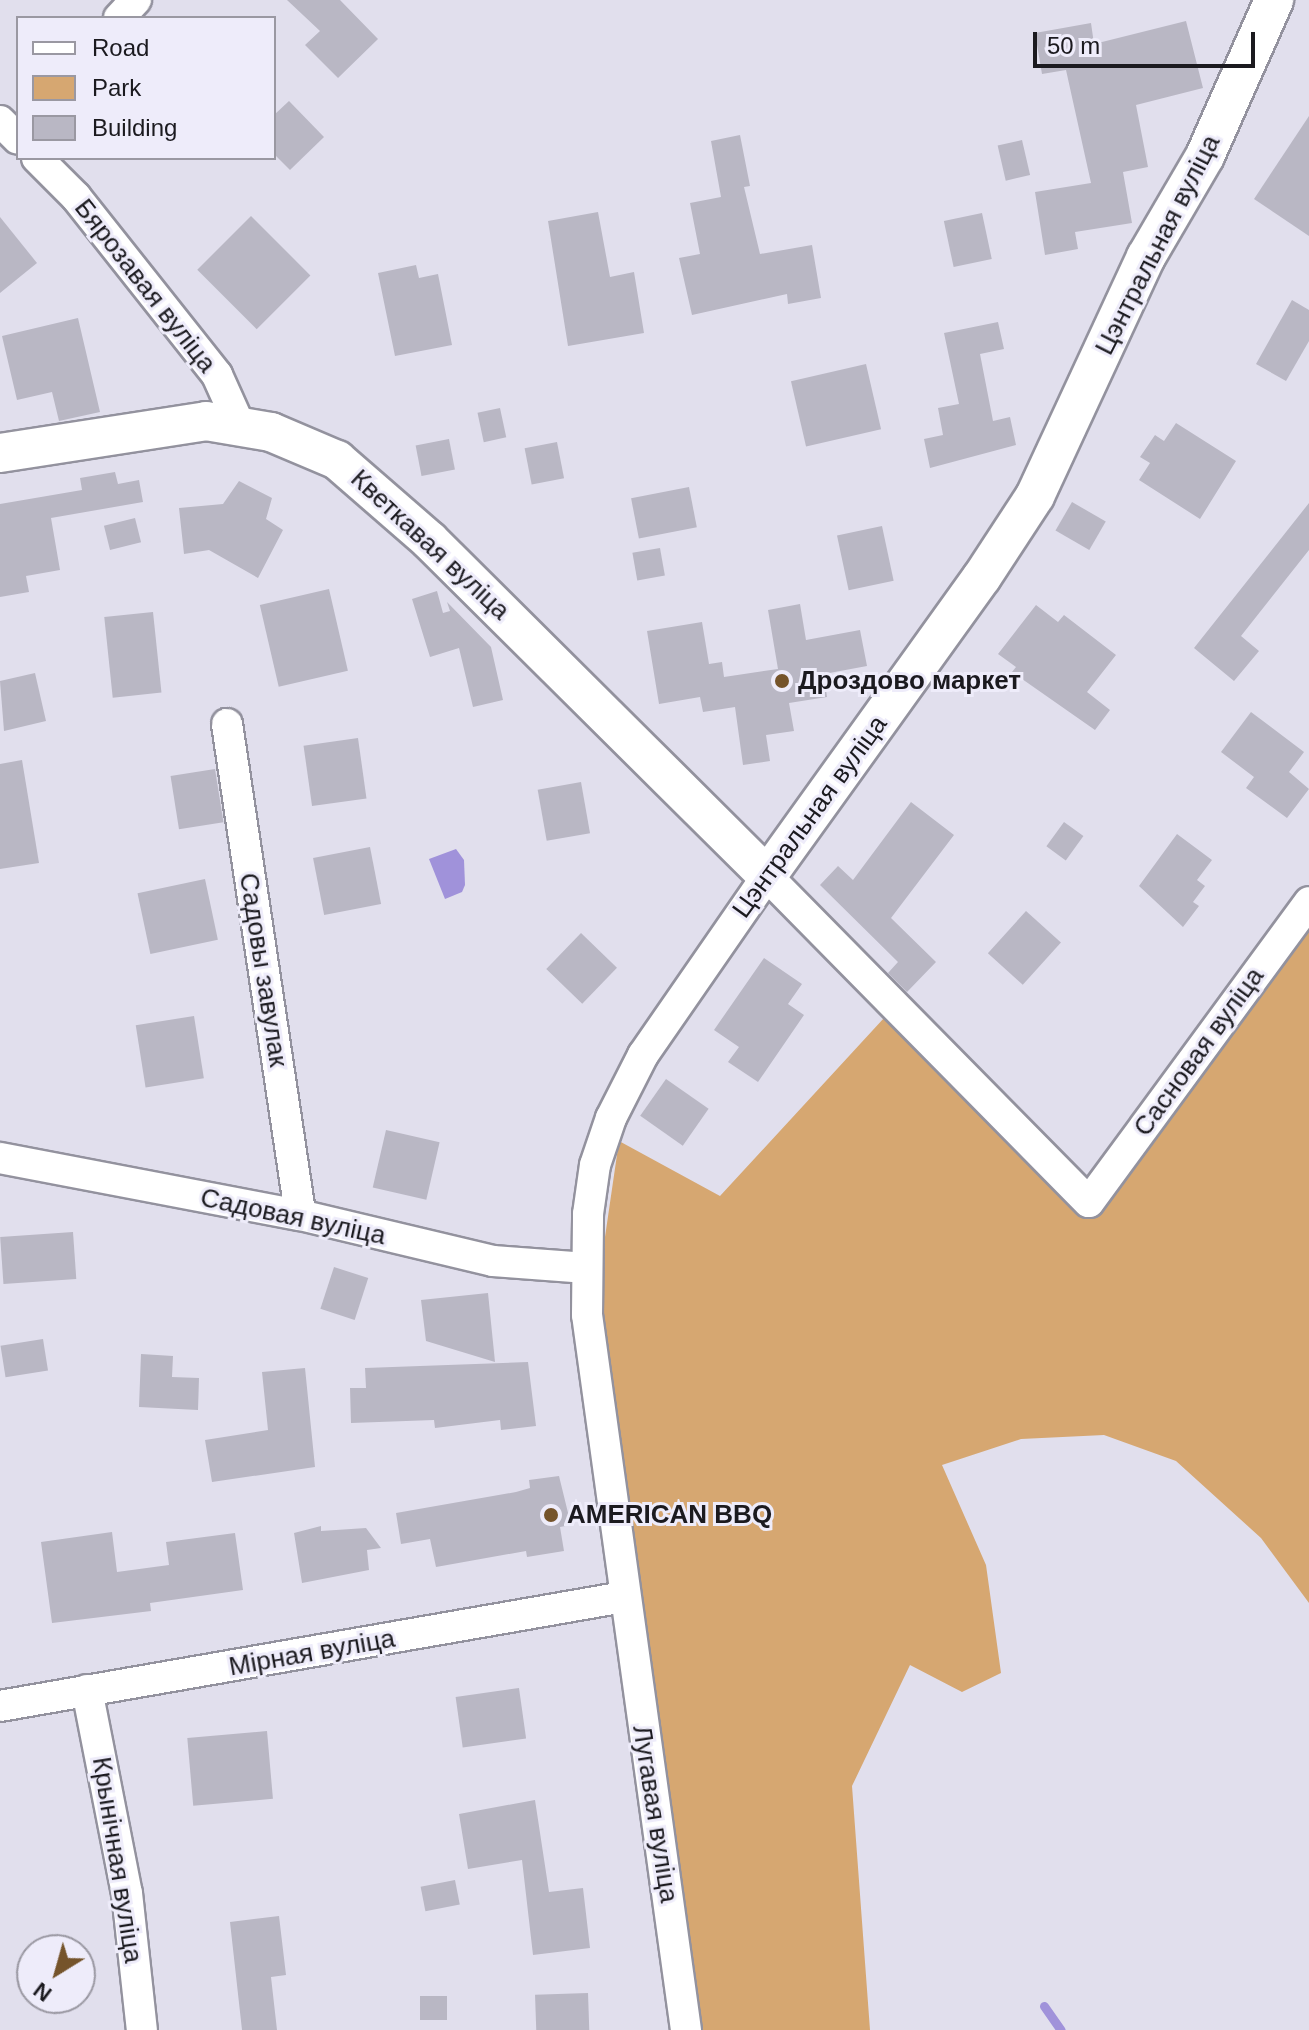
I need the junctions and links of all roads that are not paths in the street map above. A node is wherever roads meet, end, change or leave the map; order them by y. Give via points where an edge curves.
1 (136, 0) edge
2 (1274, 0) edge
3 (121, 16) edge
4 (39, 160) edge
5 (239, 424) junction
6 (0, 453) edge
7 (227, 724) dead end
8 (767, 876) junction
9 (1309, 902) edge
10 (0, 1158) edge
11 (300, 1215) junction
12 (587, 1268) junction
13 (624, 1597) junction
14 (87, 1690) junction
15 (0, 1706) edge
16 (142, 2030) edge
17 (686, 2030) edge

1 - 3 street
2 - 8 street, Цэнтральная вуліца via 1205,156 1146,257 1035,496
4 - 5 street, Бярозавая вуліца via 76,197 217,375
5 - 6 street, Кветкавая вуліца via 159,425
5 - 8 street, Кветкавая вуліца via 305,444 370,485
7 - 11 street, Садовы завулак
8 - 9 street, Сасновая вуліца via 1089,1202
8 - 12 street, Цэнтральная вуліца via 643,1055 611,1118 595,1165
10 - 11 street, Садовая вуліца
11 - 12 street, Садовая вуліца via 493,1261
12 - 13 street, Цэнтральная вуліца via 587,1315
13 - 14 street, Мірная вуліца
13 - 17 street, Лугавая вуліца
14 - 15 street, Мірная вуліца
14 - 16 street, Крынічная вуліца via 127,1893

